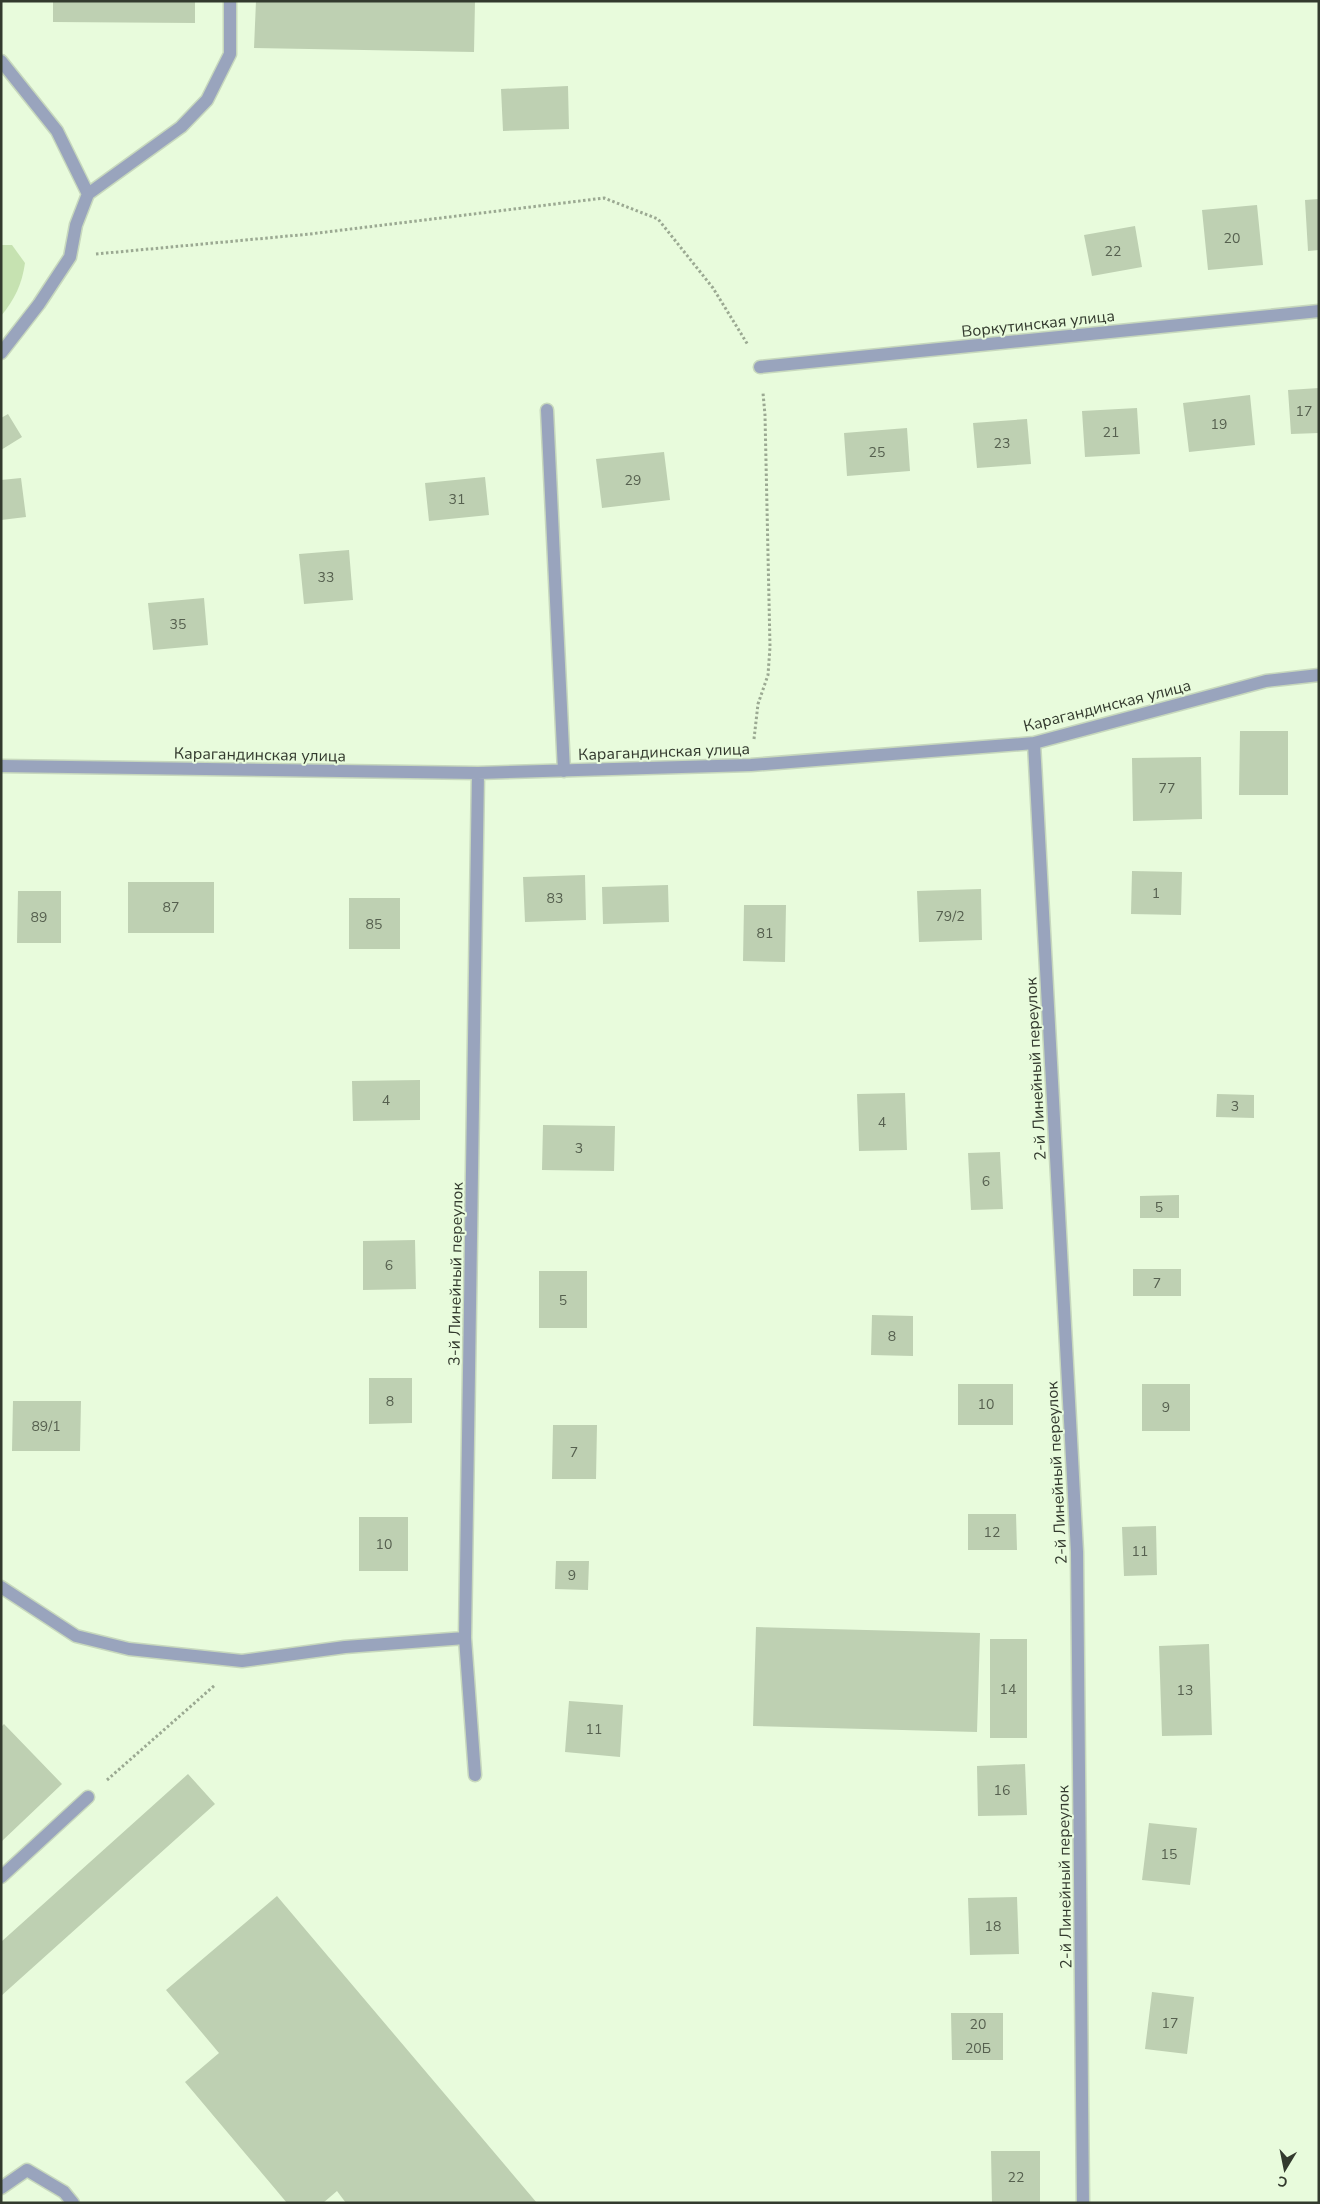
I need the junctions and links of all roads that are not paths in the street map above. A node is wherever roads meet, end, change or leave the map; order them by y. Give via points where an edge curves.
1 (230, 1) edge
2 (1, 61) edge
3 (88, 194) junction
4 (1319, 311) edge
5 (1, 353) edge
6 (760, 367) road end
7 (547, 410) dead end
8 (1319, 675) edge
9 (1034, 743) junction
10 (1, 766) edge
11 (564, 771) junction
12 (478, 773) junction
13 (1, 1587) edge
14 (465, 1638) junction
15 (475, 1775) dead end
16 (88, 1797) road end
17 (1, 1877) edge
18 (1, 2188) edge
19 (73, 2203) edge
20 (1084, 2203) edge

1 - 3 street via 230,54 206,100 181,127
2 - 3 street via 57,131
3 - 5 street via 76,224 70,257
4 - 6 street, Воркутинская улица
7 - 11 street
8 - 9 street, Карагандинская улица via 1266,681
9 - 11 street, Карагандинская улица via 751,765
9 - 20 street, 2-й Линейный переулок via 1077,1552
10 - 12 street, Карагандинская улица
11 - 12 street, Карагандинская улица
12 - 14 street, 3-й Линейный переулок
13 - 14 street via 76,1636 129,1649 242,1661 344,1647
14 - 15 street, 3-й Линейный переулок
16 - 17 street
18 - 19 street via 27,2170 64,2192

